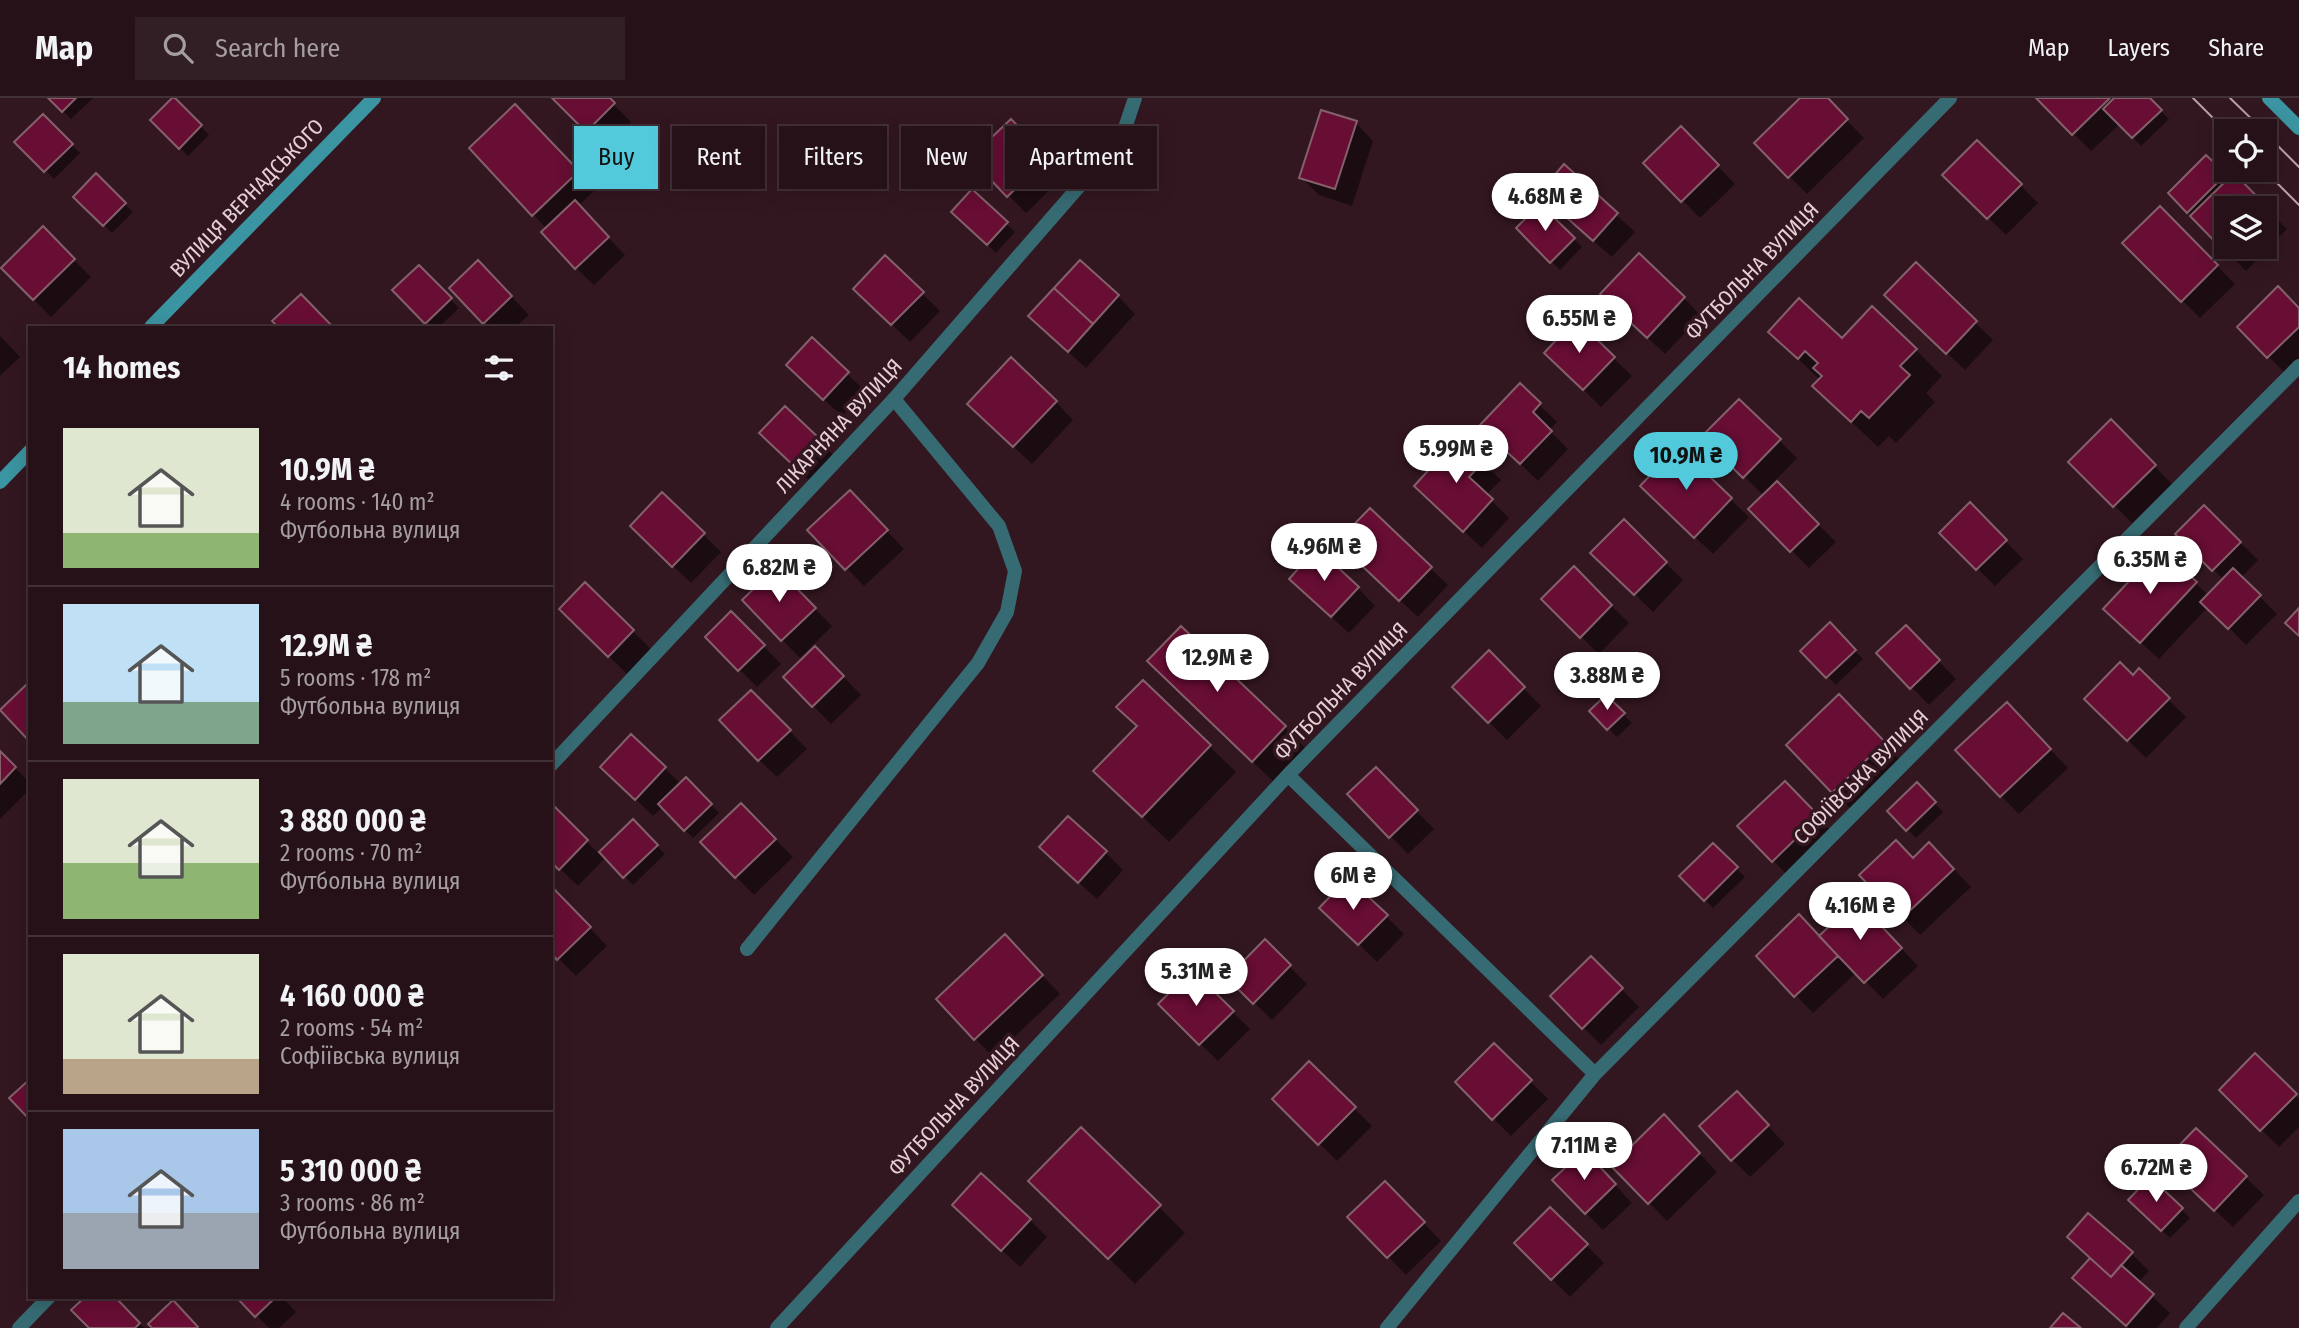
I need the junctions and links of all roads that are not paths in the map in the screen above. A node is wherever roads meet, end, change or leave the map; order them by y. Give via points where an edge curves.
1 (374, 98) edge
2 (1135, 98) edge
3 (1950, 98) edge
4 (2269, 98) edge
5 (2299, 128) edge
6 (151, 326) edge
7 (2299, 366) edge
8 (894, 399) junction
9 (28, 453) edge
10 (0, 482) edge
11 (553, 763) edge
12 (1288, 775) junction
13 (747, 949) dead end
14 (1595, 1074) junction
15 (2299, 1201) edge
16 (47, 1299) edge
17 (19, 1328) edge
18 (777, 1328) edge
19 (1387, 1328) edge
20 (2186, 1328) edge

1 - 6 street, ВУЛИЦЯ ВЕРНАДСЬКОГО
2 - 8 street, ЛІКАРНЯНА ВУЛИЦЯ via 1122,137
3 - 12 street, ФУТБОЛЬНА ВУЛИЦЯ
4 - 5 street
7 - 14 street, СОФІЇВСЬКА ВУЛИЦЯ
8 - 11 street, ЛІКАРНЯНА ВУЛИЦЯ
8 - 13 street via 999,526 1015,571 1007,612 978,663
9 - 10 street
12 - 14 street
12 - 18 street, ФУТБОЛЬНА ВУЛИЦЯ
14 - 19 street, СОФІЇВСЬКА ВУЛИЦЯ
15 - 20 street
16 - 17 street

